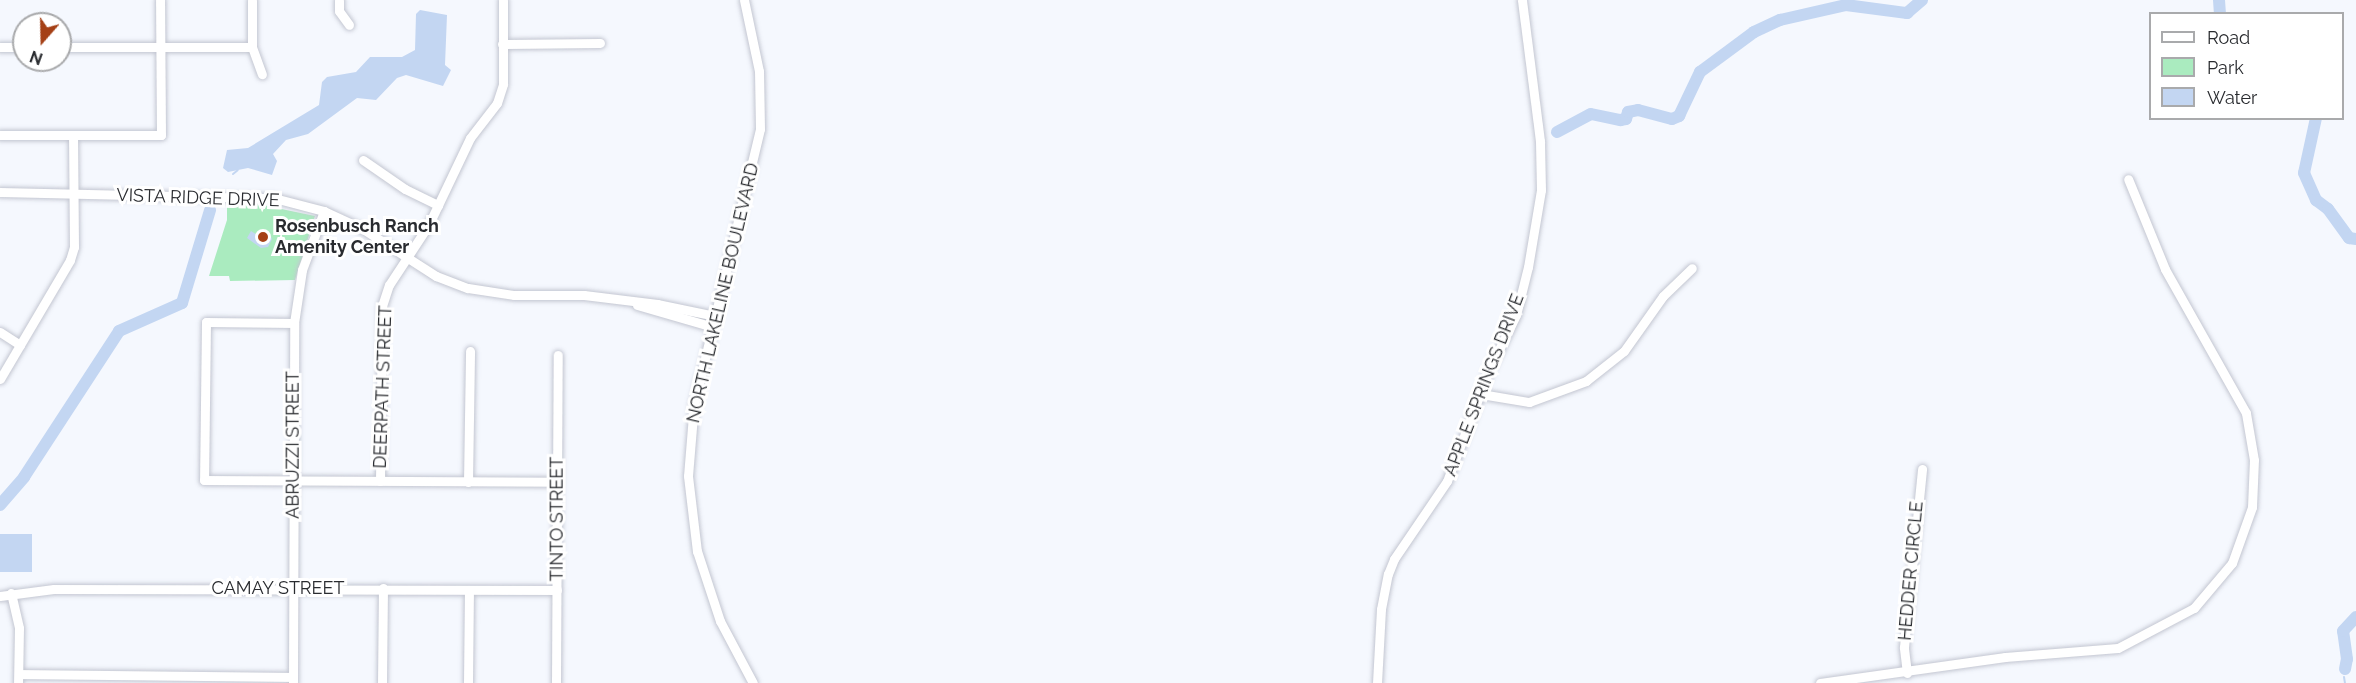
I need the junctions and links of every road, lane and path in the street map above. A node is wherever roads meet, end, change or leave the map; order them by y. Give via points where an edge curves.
1 (160, 0) edge
2 (252, 0) edge
3 (339, 0) edge
4 (503, 0) edge
5 (744, 0) edge
6 (1522, 0) edge
7 (349, 25) dead end
8 (600, 43) dead end
9 (502, 44) junction
10 (72, 47) edge
11 (161, 47) junction
12 (252, 47) junction
13 (262, 74) dead end
14 (0, 135) edge
15 (73, 135) junction
16 (363, 160) dead end
17 (2128, 179) dead end
18 (0, 192) edge
19 (75, 194) junction
20 (438, 205) junction
21 (324, 211) junction
22 (406, 259) junction
23 (1692, 268) dead end
24 (626, 301) junction
25 (715, 316) junction
26 (294, 323) junction
27 (713, 327) junction
28 (0, 332) edge
29 (20, 345) junction
30 (470, 351) dead end
31 (558, 355) dead end
32 (0, 379) edge
33 (1481, 394) junction
34 (1922, 470) dead end
35 (293, 481) junction
36 (380, 481) junction
37 (468, 482) junction
38 (557, 482) junction
39 (293, 588) junction
40 (383, 588) junction
41 (469, 590) junction
42 (557, 590) junction
43 (11, 593) junction
44 (0, 596) edge
45 (1907, 673) junction
46 (18, 679) edge
47 (293, 680) edge
48 (382, 683) edge
49 (468, 683) edge
50 (556, 683) edge
51 (753, 683) edge
52 (1377, 683) edge
53 (1820, 683) edge

1 - 11 street
2 - 12 street
3 - 7 street via 339,11
4 - 9 street, DEERPATH STREET
5 - 25 street, NORTH LAKELINE BOULEVARD via 759,70 760,129
6 - 33 street, APPLE SPRINGS DRIVE via 1540,141 1541,190 1515,315
8 - 9 street
9 - 20 street, DEERPATH STREET via 503,84 497,103 470,138
10 - 11 street
11 - 12 street
11 - 15 street via 161,135
12 - 13 street
14 - 15 street
15 - 19 street
16 - 20 street via 405,189
17 - 45 street via 2164,269 2246,413 2254,460 2252,507 2242,544 2232,563 2194,608 2127,645 2077,654 2005,657
18 - 19 street, VISTA RIDGE DRIVE
19 - 21 street, VISTA RIDGE DRIVE via 274,198
19 - 29 street via 70,260
20 - 22 street, DEERPATH STREET
21 - 22 street, VISTA RIDGE DRIVE via 363,229
21 - 26 street, ABRUZZI STREET via 302,270
22 - 24 street, VISTA RIDGE DRIVE via 436,276 490,293 575,294
22 - 36 street, DEERPATH STREET via 389,285 382,306
23 - 33 street via 1663,296 1624,351 1586,381 1529,402
24 - 25 street, VISTA RIDGE DRIVE
24 - 27 street, VISTA RIDGE DRIVE
25 - 27 street, NORTH LAKELINE BOULEVARD
26 - 35 street, ABRUZZI STREET
26 - 35 street via 206,322 204,480
27 - 51 street, NORTH LAKELINE BOULEVARD via 691,424 690,507 697,550 720,621
28 - 29 street
29 - 32 street
30 - 37 street
31 - 38 street, TINTO STREET
33 - 52 street, APPLE SPRINGS DRIVE via 1447,481 1394,558 1388,574 1381,609
34 - 45 street, HEDDER CIRCLE via 1905,638
35 - 36 street
35 - 39 street, ABRUZZI STREET
36 - 37 street
37 - 38 street
38 - 42 street, TINTO STREET
39 - 40 street, CAMAY STREET
39 - 43 street, CAMAY STREET via 54,589
39 - 47 street, ABRUZZI STREET
40 - 41 street, CAMAY STREET
40 - 48 street
41 - 42 street, CAMAY STREET
41 - 49 street
42 - 50 street, TINTO STREET
43 - 44 street, CAMAY STREET
43 - 46 street via 19,628
45 - 53 street
46 - 47 street

